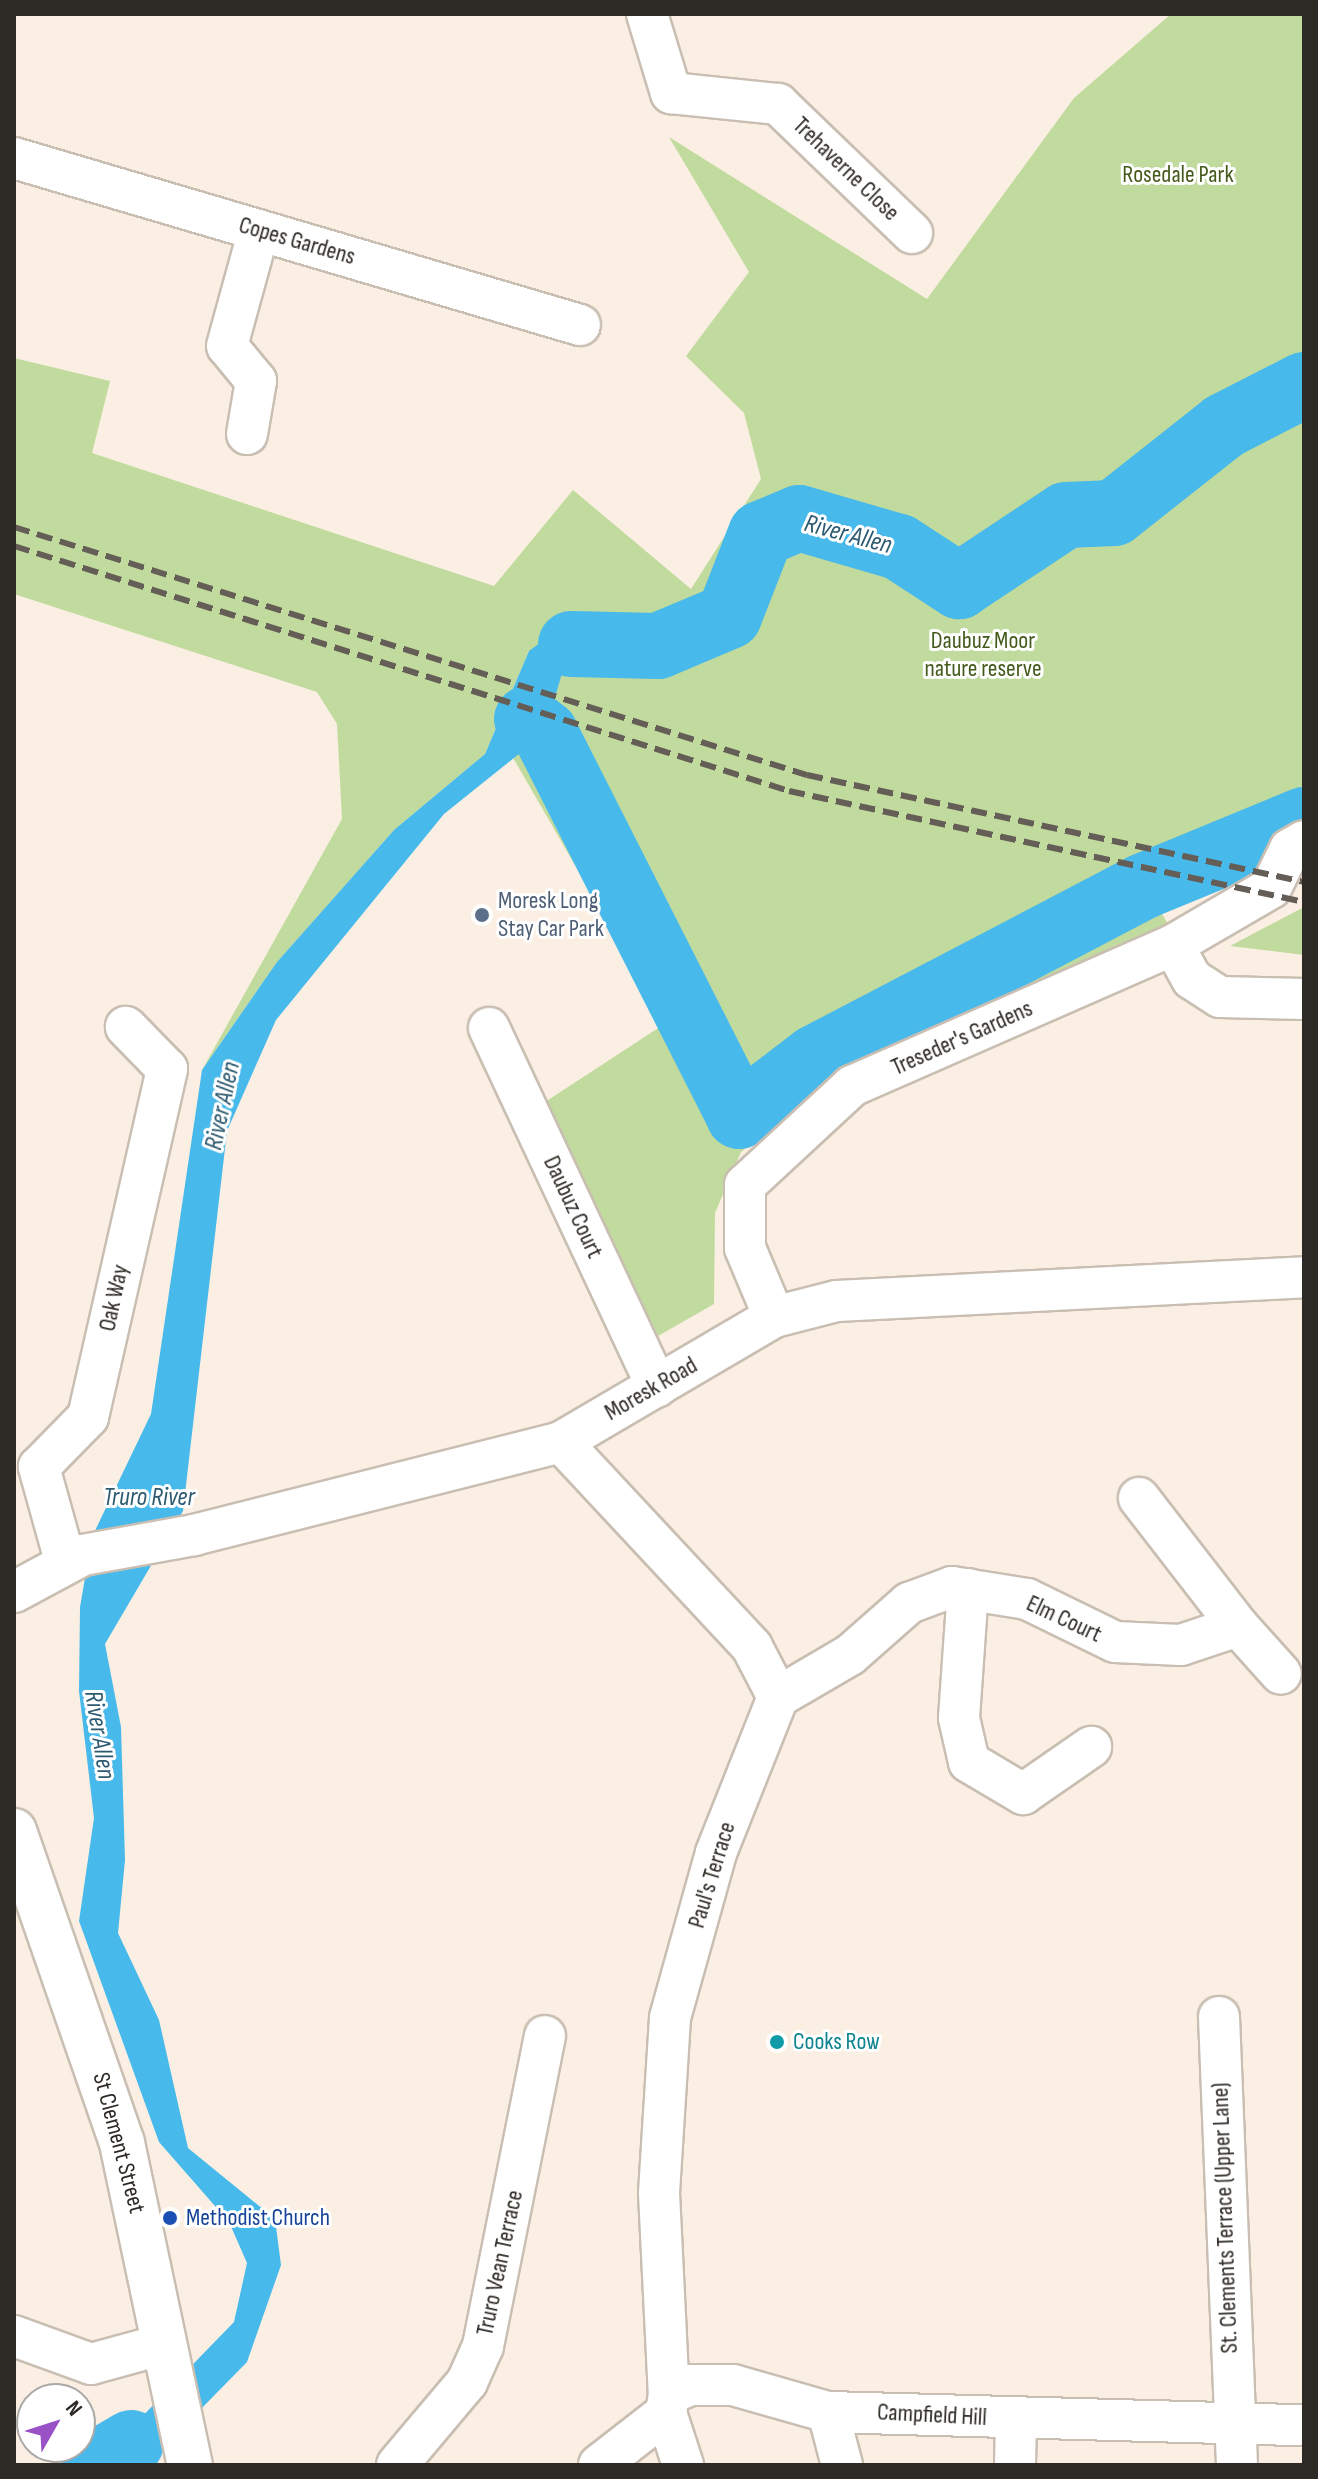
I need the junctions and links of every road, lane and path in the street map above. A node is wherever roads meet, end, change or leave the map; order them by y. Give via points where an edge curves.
1 (647, 14) edge
2 (14, 158) edge
3 (259, 230) junction
4 (912, 233) dead end
5 (580, 325) dead end
6 (247, 434) dead end
7 (1304, 841) edge
8 (1173, 945) junction
9 (1304, 999) edge
10 (126, 1027) dead end
11 (489, 1028) dead end
12 (1304, 1277) edge
13 (774, 1317) junction
14 (657, 1387) junction
15 (561, 1442) junction
16 (1139, 1498) dead end
17 (74, 1560) junction
18 (968, 1589) junction
19 (14, 1592) edge
20 (1238, 1626) junction
21 (1281, 1674) dead end
22 (778, 1697) junction
23 (1091, 1747) dead end
24 (14, 1831) edge
25 (1219, 2017) dead end
26 (545, 2036) dead end
27 (14, 2336) edge
28 (164, 2344) junction
29 (667, 2404) junction
30 (828, 2412) junction
31 (1016, 2420) junction
32 (1230, 2420) junction
33 (1304, 2425) edge
34 (190, 2465) edge
35 (397, 2465) edge
36 (599, 2465) edge
37 (683, 2465) edge
38 (842, 2465) edge
39 (1015, 2465) edge
40 (1237, 2465) edge

1 - 4 street, Trehaverne Close via 671,93 778,104
2 - 3 street, Copes Gardens
3 - 5 street, Copes Gardens
3 - 6 street via 227,346 256,381
7 - 8 street, Treseder's Gardens via 1290,849 1271,888
8 - 9 street via 1192,979 1220,997
8 - 13 street, Treseder's Gardens via 852,1086 745,1185 745,1248
10 - 17 street, Oak Way via 167,1069 88,1417 39,1467
11 - 14 street, Daubuz Court
12 - 13 street, Moresk Road via 837,1301
13 - 14 street, Moresk Road
14 - 15 street, Moresk Road
15 - 17 street, Moresk Road
15 - 22 street via 752,1647
16 - 20 street
17 - 19 street, Moresk Road
18 - 20 street, Elm Court via 1027,1599 1115,1642 1181,1645
18 - 22 street, Elm Court via 952,1587 909,1603 850,1655
18 - 23 street via 959,1718 969,1762 1023,1794
20 - 21 street
22 - 29 street, Paul's Terrace via 716,1853 670,2018 659,2178
24 - 28 main road, St Clement Street via 122,2143
25 - 32 street, St. Clements Terrace (Upper Lane)
26 - 35 street, Truro Vean Terrace via 483,2346 467,2382
27 - 28 street via 91,2364
28 - 34 main road, St Clement Street
29 - 30 street, Campfield Hill via 690,2385 733,2385
29 - 36 street, Campfield Hill
29 - 37 street, Paul's Terrace
30 - 31 street, Campfield Hill
30 - 38 street
31 - 32 street, Campfield Hill
31 - 39 street
32 - 33 street, Campfield Hill
32 - 40 street, St. Clements Terrace (Upper Lane)

